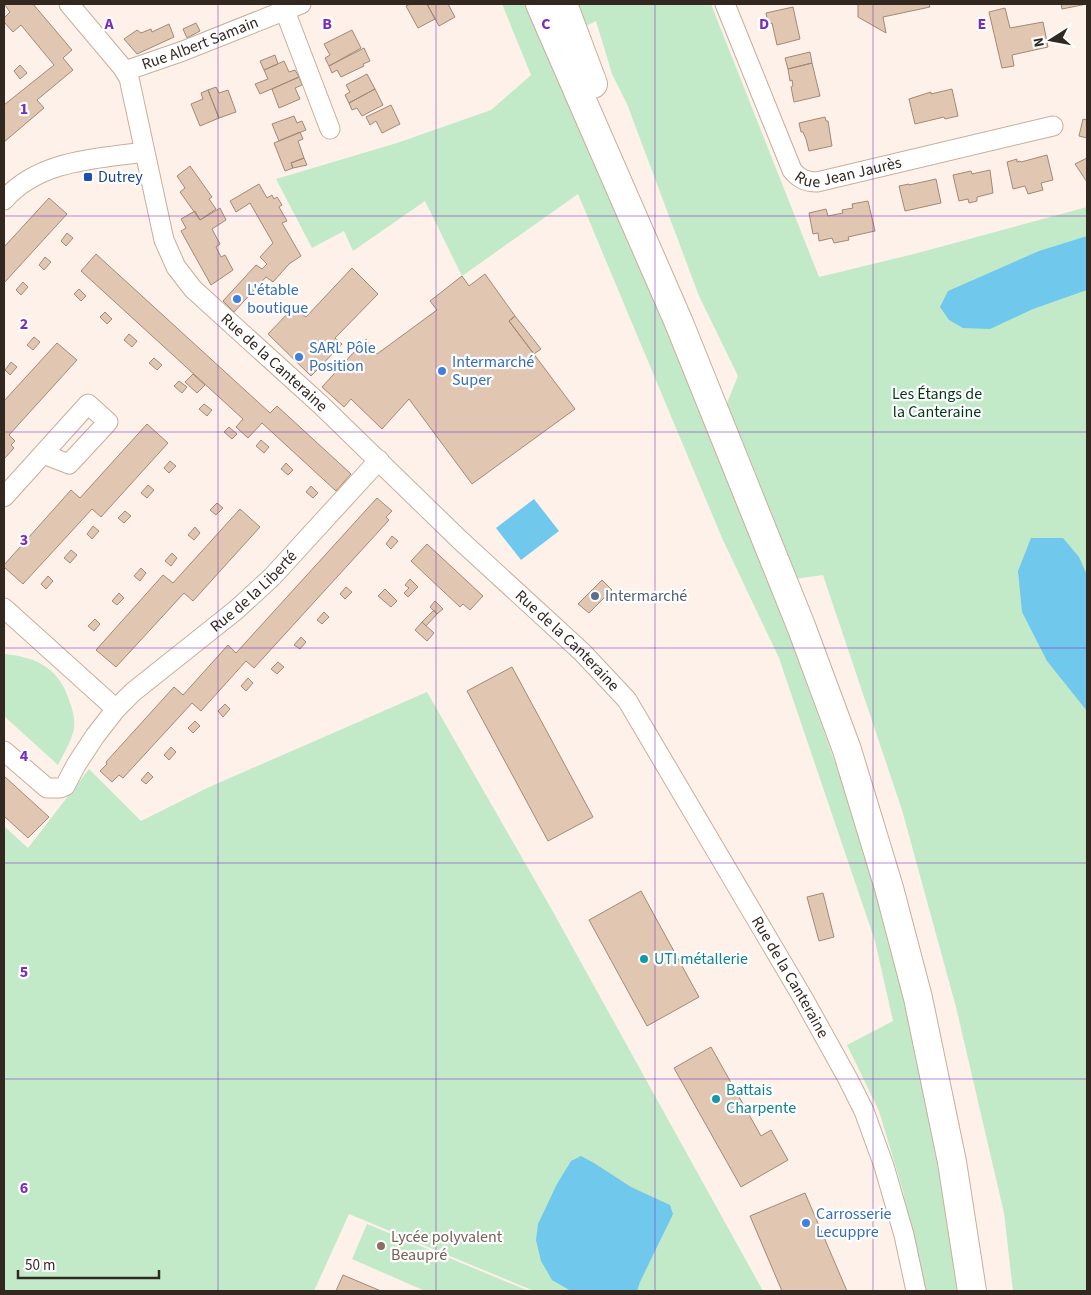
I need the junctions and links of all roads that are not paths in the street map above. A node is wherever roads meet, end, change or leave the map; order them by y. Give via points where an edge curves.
1 (69, 4) edge
2 (540, 4) edge
3 (563, 4) edge
4 (725, 4) edge
5 (293, 7) edge
6 (125, 71) junction
7 (1053, 126) dead end
8 (330, 130) dead end
9 (144, 152) junction
10 (4, 200) edge
11 (679, 323) junction
12 (43, 454) dead end
13 (378, 460) junction
14 (4, 497) edge
15 (6, 613) edge
16 (116, 709) junction
17 (4, 751) edge
18 (916, 1291) edge
19 (972, 1291) edge

1 - 6 street
2 - 11 main road
3 - 11 main road
4 - 7 street, Rue Jean Jaurès via 792,170 807,182
5 - 6 street, Rue Albert Samain
5 - 8 street
6 - 9 street, Rue de la Canteraine via 132,88
9 - 10 street via 47,170 26,180
9 - 13 street, Rue de la Canteraine via 164,240 183,277
11 - 19 main road via 814,660 873,834 909,959 934,1070
12 - 14 street
13 - 16 street, Rue de la Liberté via 272,577
13 - 18 street, Rue de la Canteraine via 582,652 635,712 848,1079 884,1166
15 - 16 street
16 - 17 street, Rue de la Liberté via 82,756 66,786 47,788 41,785

